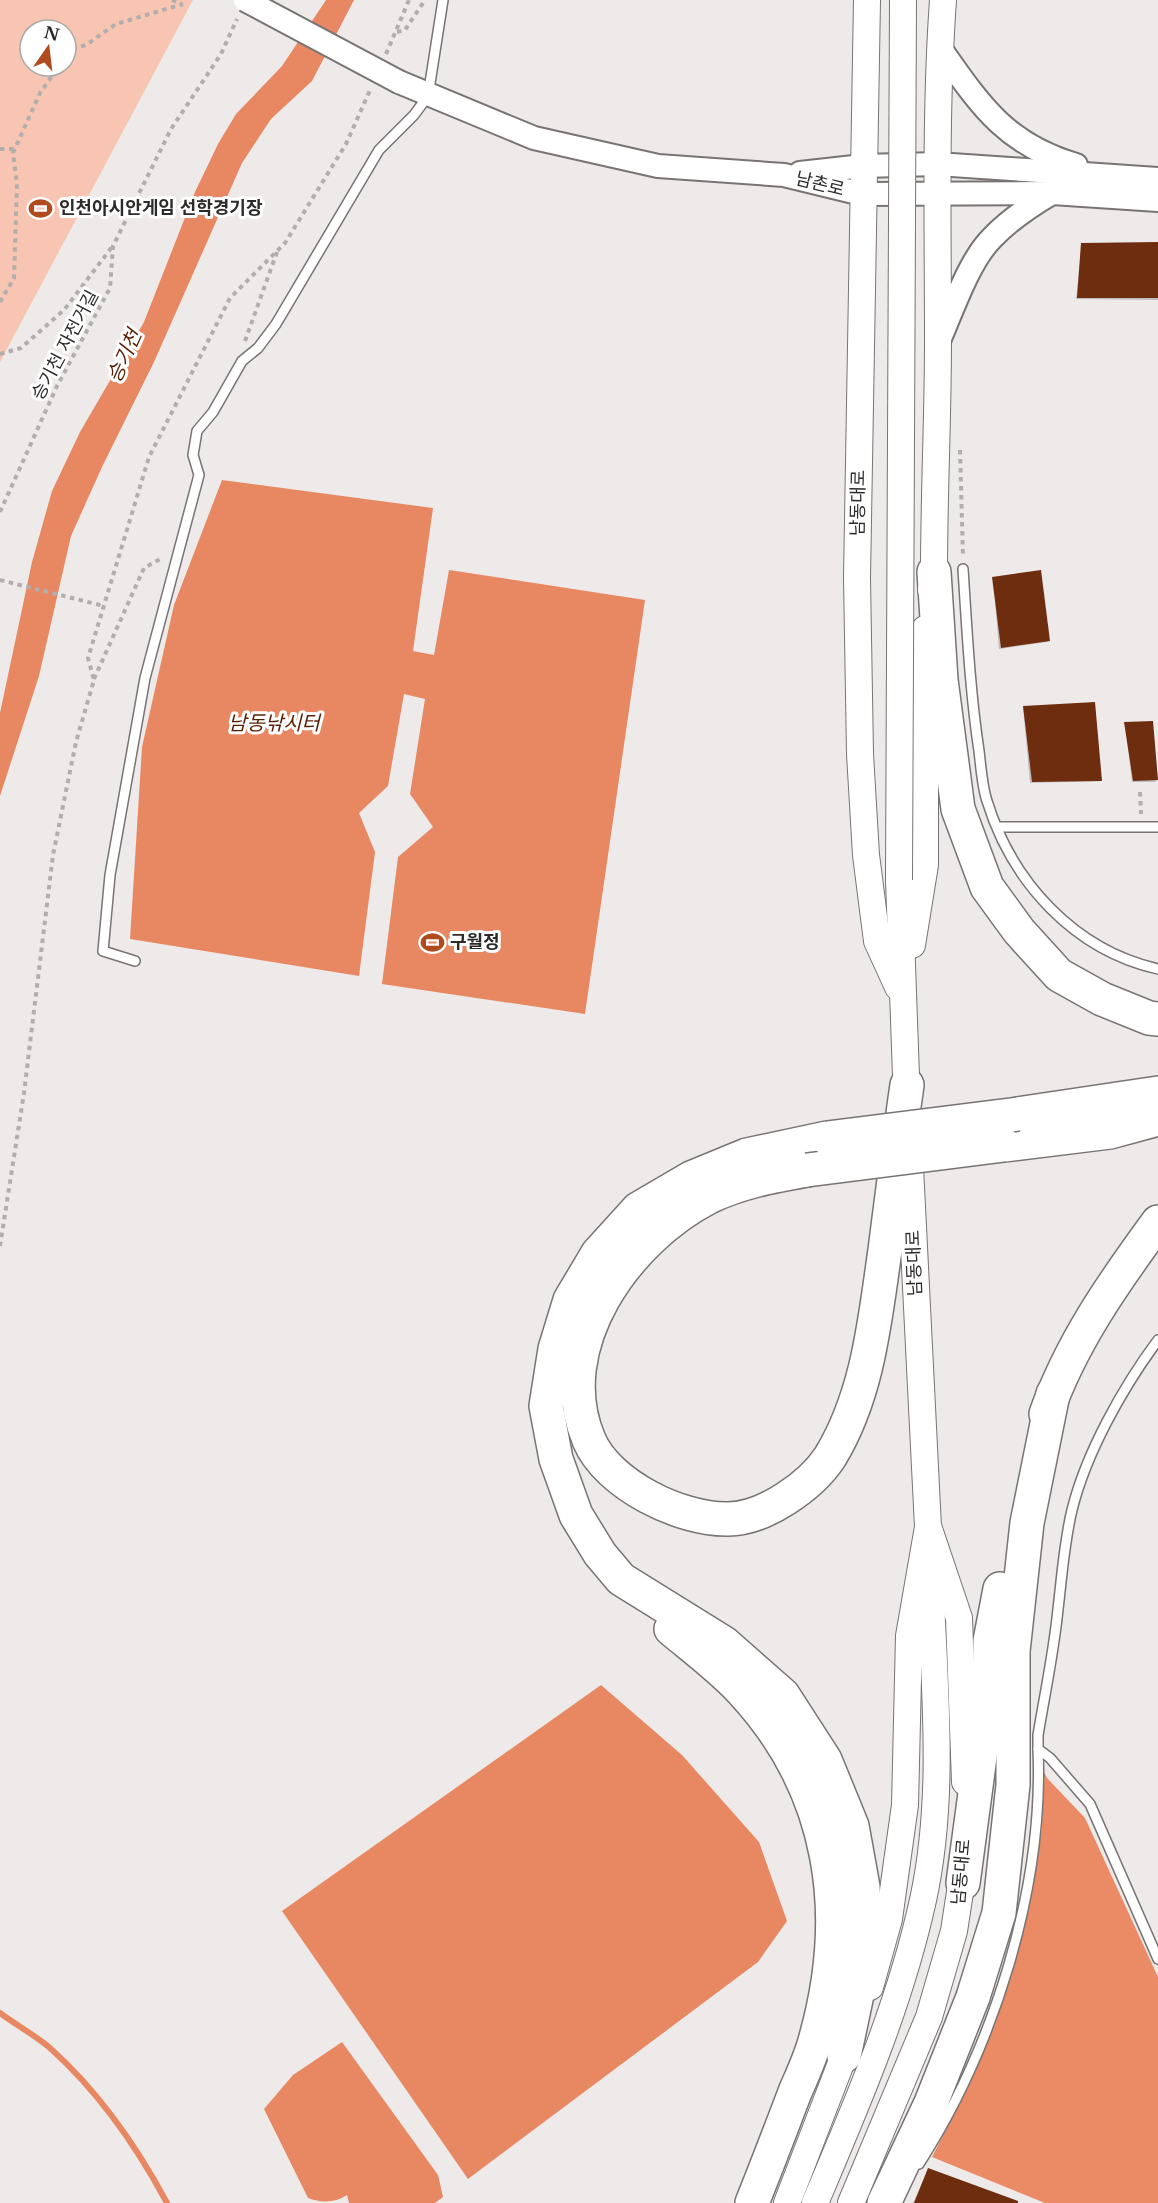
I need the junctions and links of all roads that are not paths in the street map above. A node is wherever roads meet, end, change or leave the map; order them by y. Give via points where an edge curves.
1 (444, 0) edge
2 (867, 0) edge
3 (903, 0) edge
4 (943, 0) edge
5 (243, 5) edge
6 (940, 48) junction
7 (428, 96) junction
8 (938, 164) junction
9 (863, 166) junction
10 (784, 175) junction
11 (1118, 177) junction
12 (1158, 179) edge
13 (937, 193) junction
14 (1052, 193) junction
15 (862, 194) junction
16 (1158, 200) edge
17 (938, 343) junction
18 (949, 571) junction
19 (998, 827) junction
20 (1158, 827) edge
21 (135, 961) dead end
22 (1158, 969) edge
23 (903, 999) junction
24 (1158, 1019) edge
25 (907, 1085) junction
26 (1158, 1093) edge
27 (1158, 1119) edge
28 (1158, 1222) edge
29 (1158, 1340) edge
30 (1053, 1394) junction
31 (928, 1527) junction
32 (621, 1579) junction
33 (1038, 1749) junction
34 (963, 1883) junction
35 (1158, 1959) edge
36 (844, 2056) junction
37 (916, 2169) dead end
38 (753, 2203) edge
39 (787, 2203) edge
40 (815, 2203) edge
41 (851, 2203) edge
42 (884, 2203) edge

1 - 7 lane
2 - 9 main road, 남동대로
3 - 23 main road, 남동대로, bridge via 899,880
4 - 6 main road, 남동대로
5 - 7 street, bridge
6 - 8 main road, 남동대로
6 - 11 street via 1002,128 1046,156
7 - 10 street via 534,138 658,166
7 - 21 lane via 379,150 276,324 242,361 213,412 197,431 193,455 200,475 145,678 110,875 103,951
8 - 9 street, 남촌로
8 - 11 street, 남촌로
8 - 13 main road, 남동대로
9 - 10 street, 남촌로
9 - 15 main road, 남동대로
10 - 15 street, 남촌로
11 - 12 street, 남촌로
13 - 14 street, 남촌로
13 - 15 street, 남촌로
13 - 17 main road, 남동대로
14 - 16 street, 남촌로
14 - 17 street via 1023,211 990,240
15 - 23 main road, 남동대로 via 857,578 860,754 866,855 878,941
17 - 18 main road, 남동대로
18 - 19 lane via 986,800
18 - 23 main road, 남동대로 via 923,641 925,865
18 - 24 highway via 941,680 958,808 987,887 1019,932 1059,975 1102,999
19 - 20 lane
19 - 22 lane via 1025,881 1058,917 1120,957
23 - 25 main road, 남동대로
25 - 27 highway, bridge via 873,1338 851,1414 829,1457 805,1487 768,1509 729,1520 649,1500 615,1474 590,1443 579,1406 579,1370 591,1322 612,1282 641,1247 673,1219 710,1197 760,1178 807,1170 1004,1145 1110,1132
25 - 31 main road, 남동대로
26 - 32 highway, bridge via 827,1138 747,1155 691,1178 638,1209 598,1253 570,1300 555,1349 546,1406 555,1459 576,1515
28 - 30 highway via 1112,1285
29 - 33 lane via 1117,1405 1072,1508 1062,1556
30 - 34 highway via 1025,1476 990,1641 988,1689
30 - 42 highway via 1027,1522 1013,1651 1013,1785 999,1913 973,1997
31 - 34 main road, 남동대로 via 958,1618 964,1731
31 - 36 main road, 남동대로 via 909,1636 905,1805 889,1919 870,1989
31 - 40 main road via 936,1755 933,1823 923,1899 875,2061
32 - 36 highway via 724,1643 775,1687 825,1760 852,1826 863,1887 862,1971
32 - 38 highway via 669,1628 743,1691 782,1743 811,1799 829,1858 834,1914 829,1969 815,2041
33 - 35 lane via 1090,1804
33 - 37 lane via 1036,1826 1008,1964 994,2008 951,2109
34 - 41 main road, 남동대로 via 954,1931 929,2017
36 - 39 main road, 남동대로

